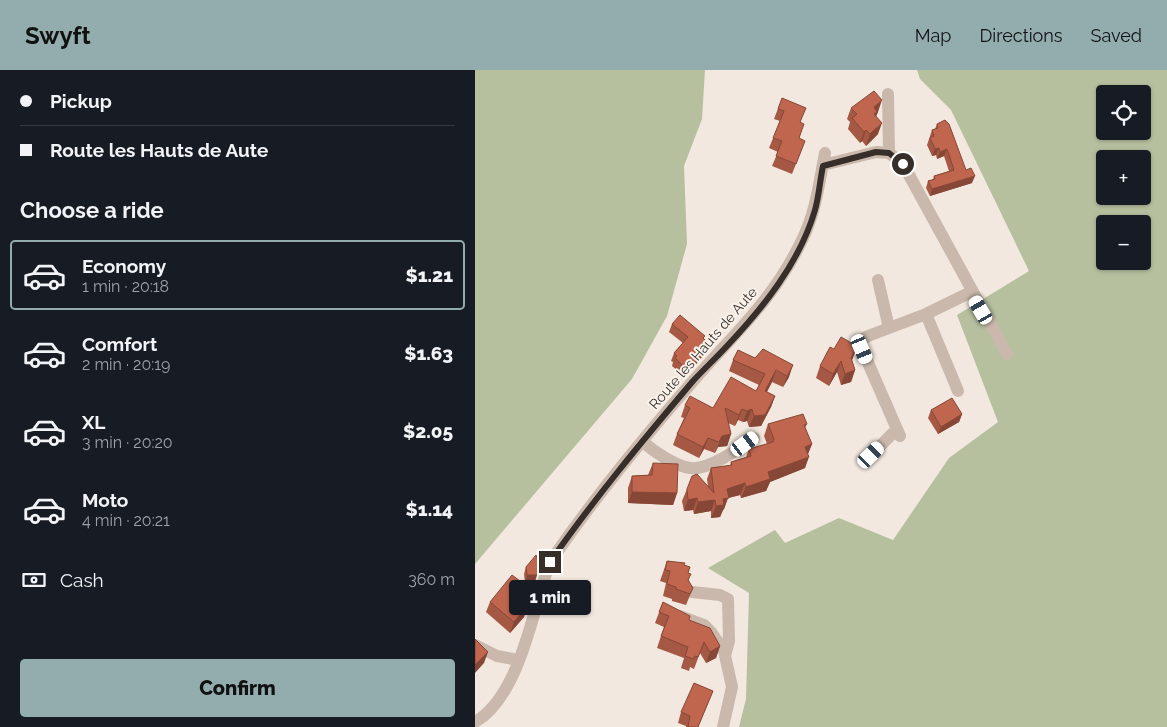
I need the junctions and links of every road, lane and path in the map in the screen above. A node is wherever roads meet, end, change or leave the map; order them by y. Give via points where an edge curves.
1 (888, 94) dead end
2 (889, 153) junction
3 (878, 280) dead end
4 (971, 292) junction
5 (926, 314) junction
6 (889, 328) junction
7 (1007, 354) dead end
8 (958, 391) dead end
9 (754, 438) dead end
10 (643, 441) junction
11 (871, 455) dead end
12 (692, 592) edge
13 (679, 616) edge
14 (475, 645) edge
15 (725, 657) junction
16 (518, 660) junction
17 (477, 716) edge
18 (723, 727) edge

1 - 2 street
2 - 4 street via 903,164
2 - 10 street, Route les Hauts de Aute via 824,159 815,210 803,239 773,292
3 - 6 street
4 - 5 street
4 - 7 street
5 - 6 street
5 - 8 street
6 - 11 street via 861,340 898,433
9 - 10 street via 708,465 690,468 671,460
10 - 16 street, Route les Hauts de Aute via 583,514 550,562
12 - 15 street via 720,594 728,599 729,640
13 - 15 street via 695,621 711,632 725,651
14 - 16 street via 497,656
15 - 18 street via 733,687
16 - 17 street, Route les Hauts de Aute via 492,710

